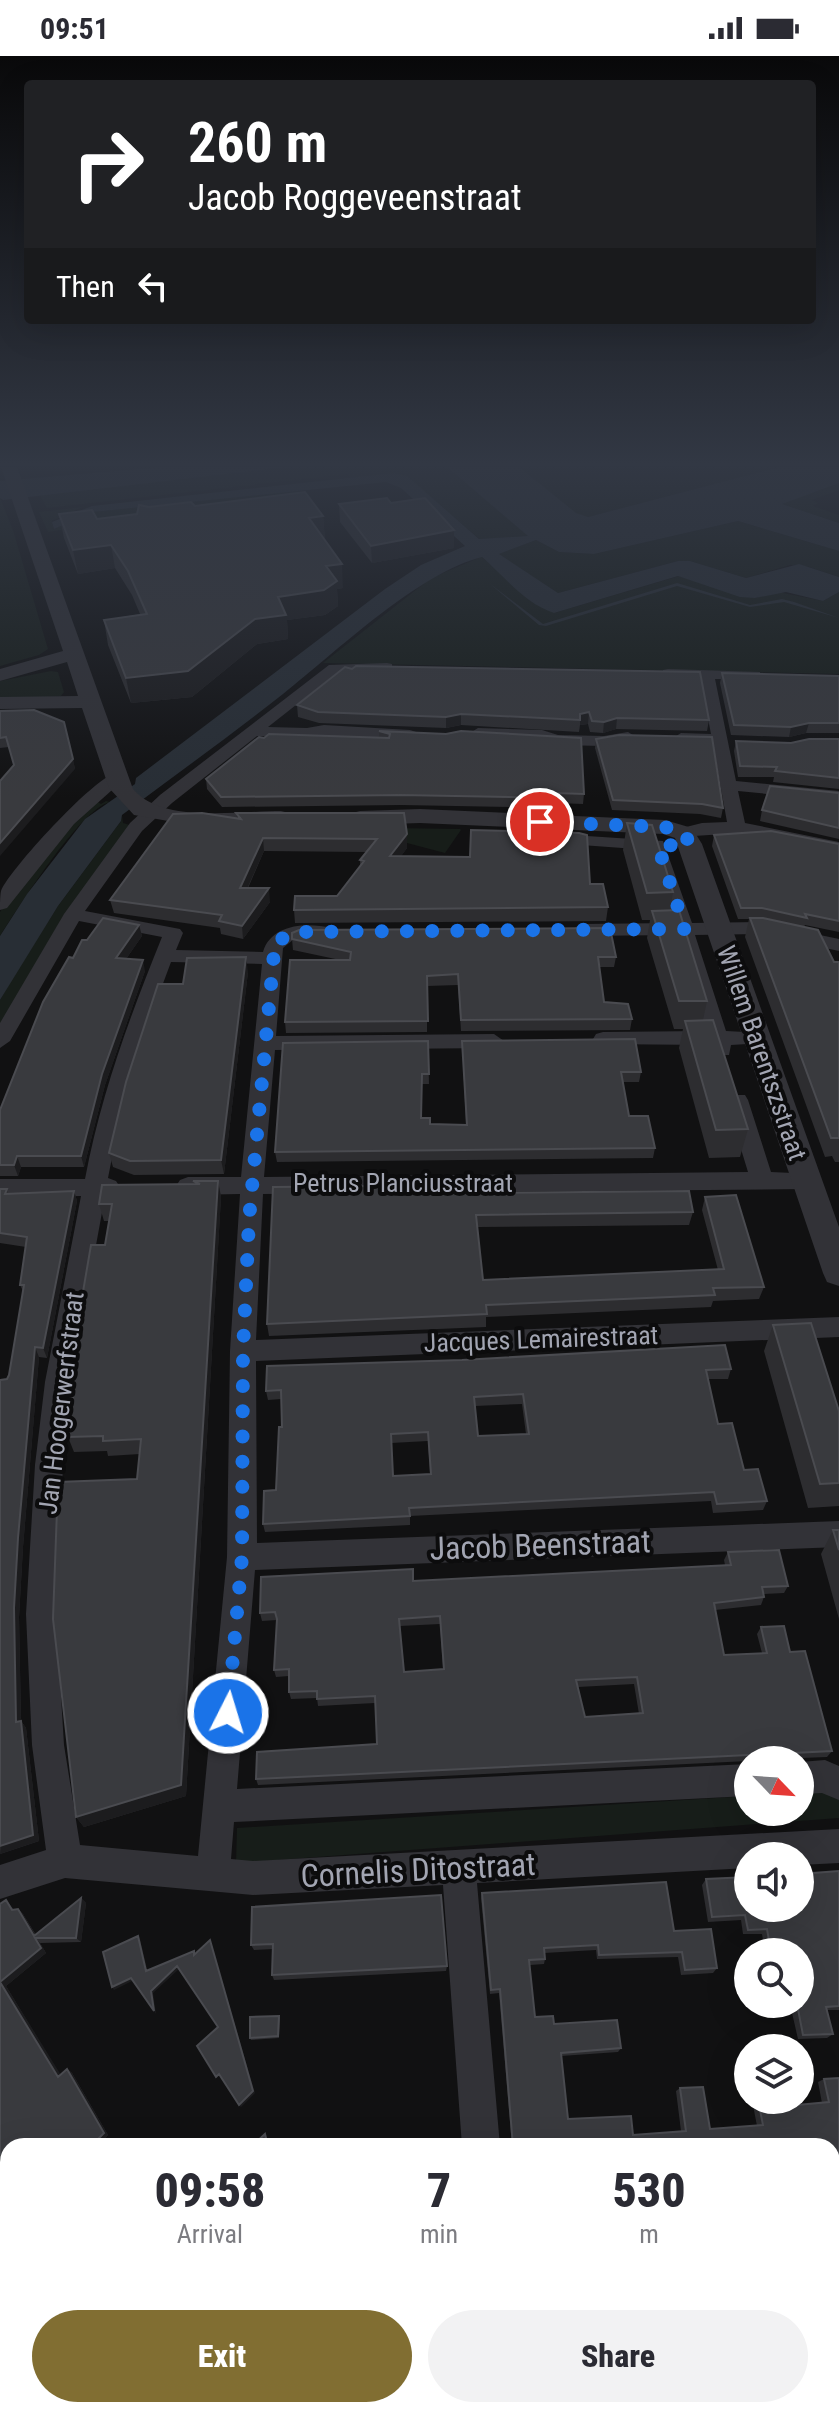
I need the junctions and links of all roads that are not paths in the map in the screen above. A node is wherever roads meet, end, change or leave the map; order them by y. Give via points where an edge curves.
1 (47, 577) edge
2 (73, 654) junction
3 (398, 667) edge
4 (644, 673) edge
5 (707, 674) junction
6 (0, 675) edge
7 (767, 675) edge
8 (88, 702) junction
9 (0, 703) edge
10 (253, 731) junction
11 (461, 733) edge
12 (433, 736) edge
13 (726, 742) junction
14 (118, 783) junction
15 (730, 785) junction
16 (839, 796) edge
17 (144, 810) junction
18 (310, 818) edge
19 (341, 818) edge
20 (737, 827) junction
21 (687, 839) junction
22 (587, 841) edge
23 (658, 846) junction
24 (839, 847) edge
25 (0, 904) edge
26 (73, 914) junction
27 (720, 928) junction
28 (685, 929) junction
29 (564, 930) edge
30 (341, 932) edge
31 (839, 945) edge
32 (164, 956) junction
33 (272, 958) junction
34 (718, 1038) junction
35 (757, 1038) junction
36 (513, 1040) edge
37 (588, 1040) edge
38 (0, 1041) edge
39 (265, 1043) junction
40 (806, 1180) junction
41 (762, 1181) junction
42 (252, 1184) junction
43 (134, 1186) edge
44 (162, 1186) edge
45 (93, 1187) junction
46 (0, 1188) edge
47 (839, 1273) edge
48 (839, 1327) edge
49 (243, 1351) junction
50 (839, 1534) edge
51 (242, 1557) junction
52 (814, 1777) edge
53 (734, 1781) edge
54 (839, 1784) edge
55 (219, 1806) junction
56 (839, 1846) edge
57 (65, 1861) junction
58 (459, 1869) junction
59 (213, 1873) junction
60 (0, 1882) edge
61 (480, 2138) edge

1 - 2 street
2 - 6 street
2 - 8 street
3 - 10 street via 334,668
4 - 5 street
5 - 7 street
5 - 13 street
8 - 9 street
8 - 14 street
10 - 12 street
10 - 17 street
11 - 13 street
13 - 15 street
14 - 17 street
14 - 25 street via 90,795
15 - 16 street
15 - 20 street
17 - 18 street via 175,817
17 - 26 street
19 - 21 street via 665,827
20 - 21 street via 695,829
20 - 24 street
21 - 23 street
21 - 27 street, Willem Barentszstraat
22 - 23 street
23 - 28 street, Willem Barentszstraat
26 - 32 street via 173,933
26 - 38 street
27 - 28 street
27 - 31 street via 759,928
27 - 35 street, Willem Barentszstraat
28 - 29 street
28 - 34 street, Willem Barentszstraat
30 - 33 street via 285,935 275,942
32 - 33 street
32 - 45 street, Jan Hoogerwerfstraat via 128,1049
33 - 39 street
34 - 35 street
34 - 37 street
34 - 41 street, Willem Barentszstraat
35 - 40 street, Willem Barentszstraat
36 - 39 street
39 - 42 street
40 - 41 street, Petrus Planciusstraat
40 - 47 street, Willem Barentszstraat
41 - 42 street, Petrus Planciusstraat
42 - 44 street, Petrus Planciusstraat
42 - 49 street
43 - 45 street
45 - 46 street
45 - 57 street, Jan Hoogerwerfstraat via 58,1382 41,1614 48,1745
48 - 49 street, Jacques Lemairestraat
49 - 51 street
50 - 51 street, Jacob Beenstraat
51 - 55 street
52 - 54 street
53 - 55 street
55 - 59 street
56 - 58 street, Cornelis Ditostraat
57 - 59 street, Cornelis Ditostraat
57 - 60 street, Cornelis Ditostraat
58 - 59 street, Cornelis Ditostraat via 253,1878
58 - 61 street

